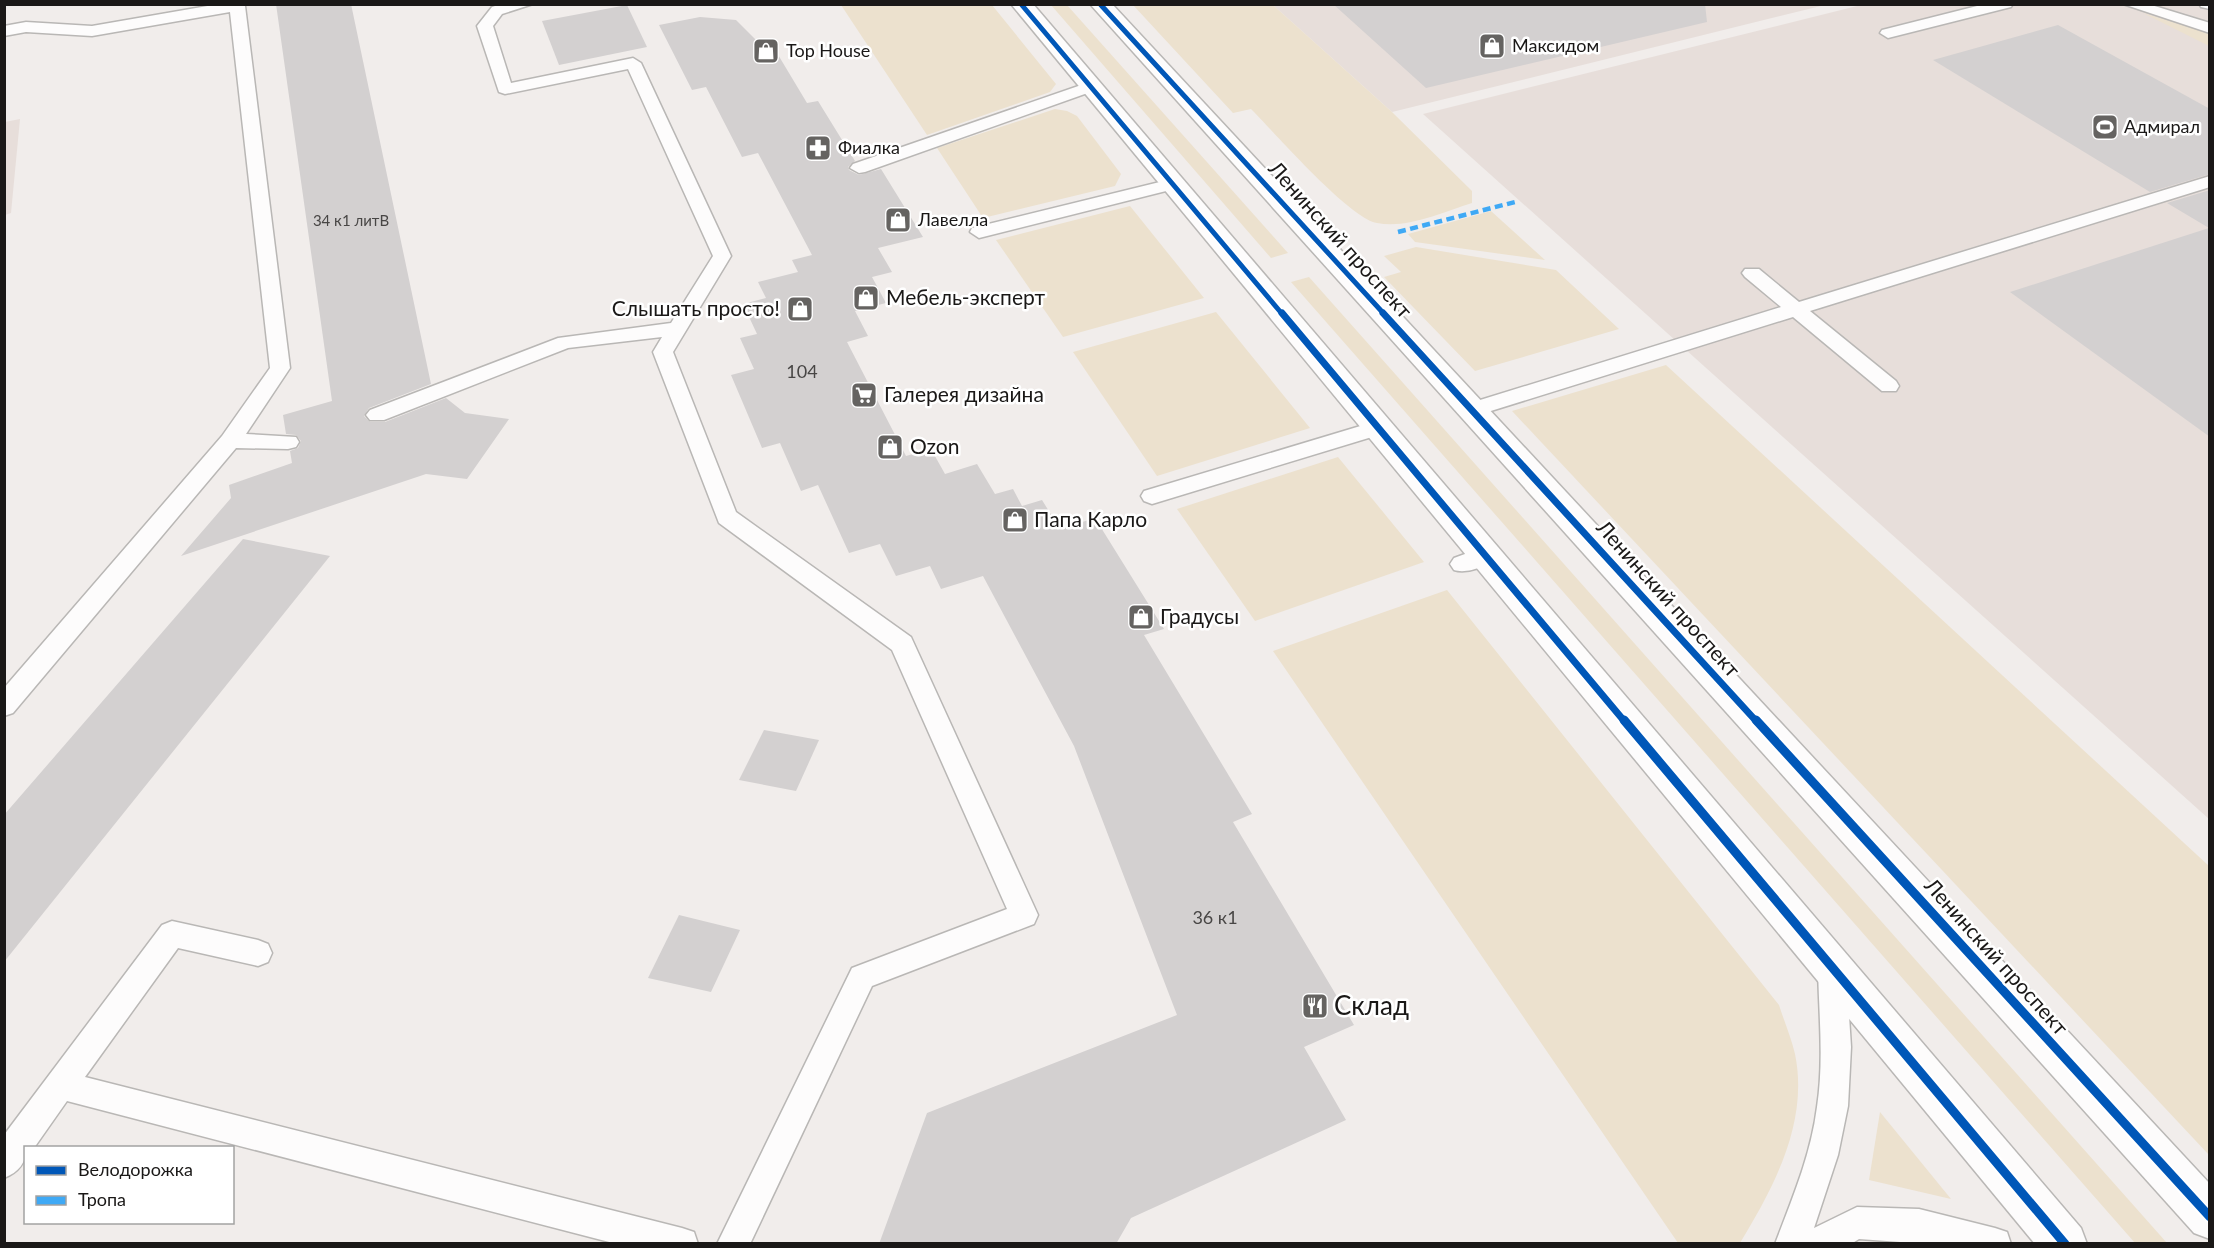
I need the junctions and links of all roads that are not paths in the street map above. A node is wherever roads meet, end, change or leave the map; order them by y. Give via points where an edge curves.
1 (526, 4) edge
2 (1021, 4) edge
3 (1100, 4) edge
4 (2006, 4) edge
5 (2130, 4) edge
6 (2210, 28) edge
7 (4, 31) edge
8 (1888, 33) dead end
9 (1090, 87) junction
10 (859, 168) dead end
11 (2210, 181) edge
12 (1172, 184) junction
13 (979, 232) dead end
14 (1752, 273) dead end
15 (1797, 310) junction
16 (676, 329) junction
17 (1889, 386) dead end
18 (1471, 410) junction
19 (376, 415) dead end
20 (1377, 428) junction
21 (230, 441) junction
22 (288, 442) dead end
23 (1152, 496) dead end
24 (4, 706) edge
25 (258, 952) dead end
26 (1832, 966) junction
27 (60, 1085) junction
28 (4, 1162) edge
29 (2210, 1217) edge
30 (682, 1244) edge
31 (733, 1244) edge
32 (1791, 1244) edge
33 (1816, 1244) edge
34 (1995, 1244) edge
35 (2065, 1244) edge

1 - 16 lane via 497,10 485,26 505,89 633,63 701,206 722,256
2 - 9 main road
3 - 18 main road, Ленинский проспект
4 - 8 lane
5 - 6 lane
7 - 21 lane via 26,27 92,31 237,6 280,368
9 - 10 lane
9 - 12 main road
11 - 15 lane
12 - 13 lane
12 - 20 main road
14 - 15 lane
15 - 17 lane
15 - 18 lane
16 - 19 lane via 565,342
16 - 31 lane via 663,352 727,517 902,644 1024,915 862,977
18 - 29 main road, Ленинский проспект
20 - 23 lane
20 - 26 main road via 1473,559
21 - 22 lane
21 - 24 lane
25 - 27 lane via 172,934
26 - 32 lane via 1836,1068 1831,1124 1818,1175
26 - 35 main road
27 - 28 lane
27 - 30 lane
33 - 34 lane via 1857,1223 1919,1224

